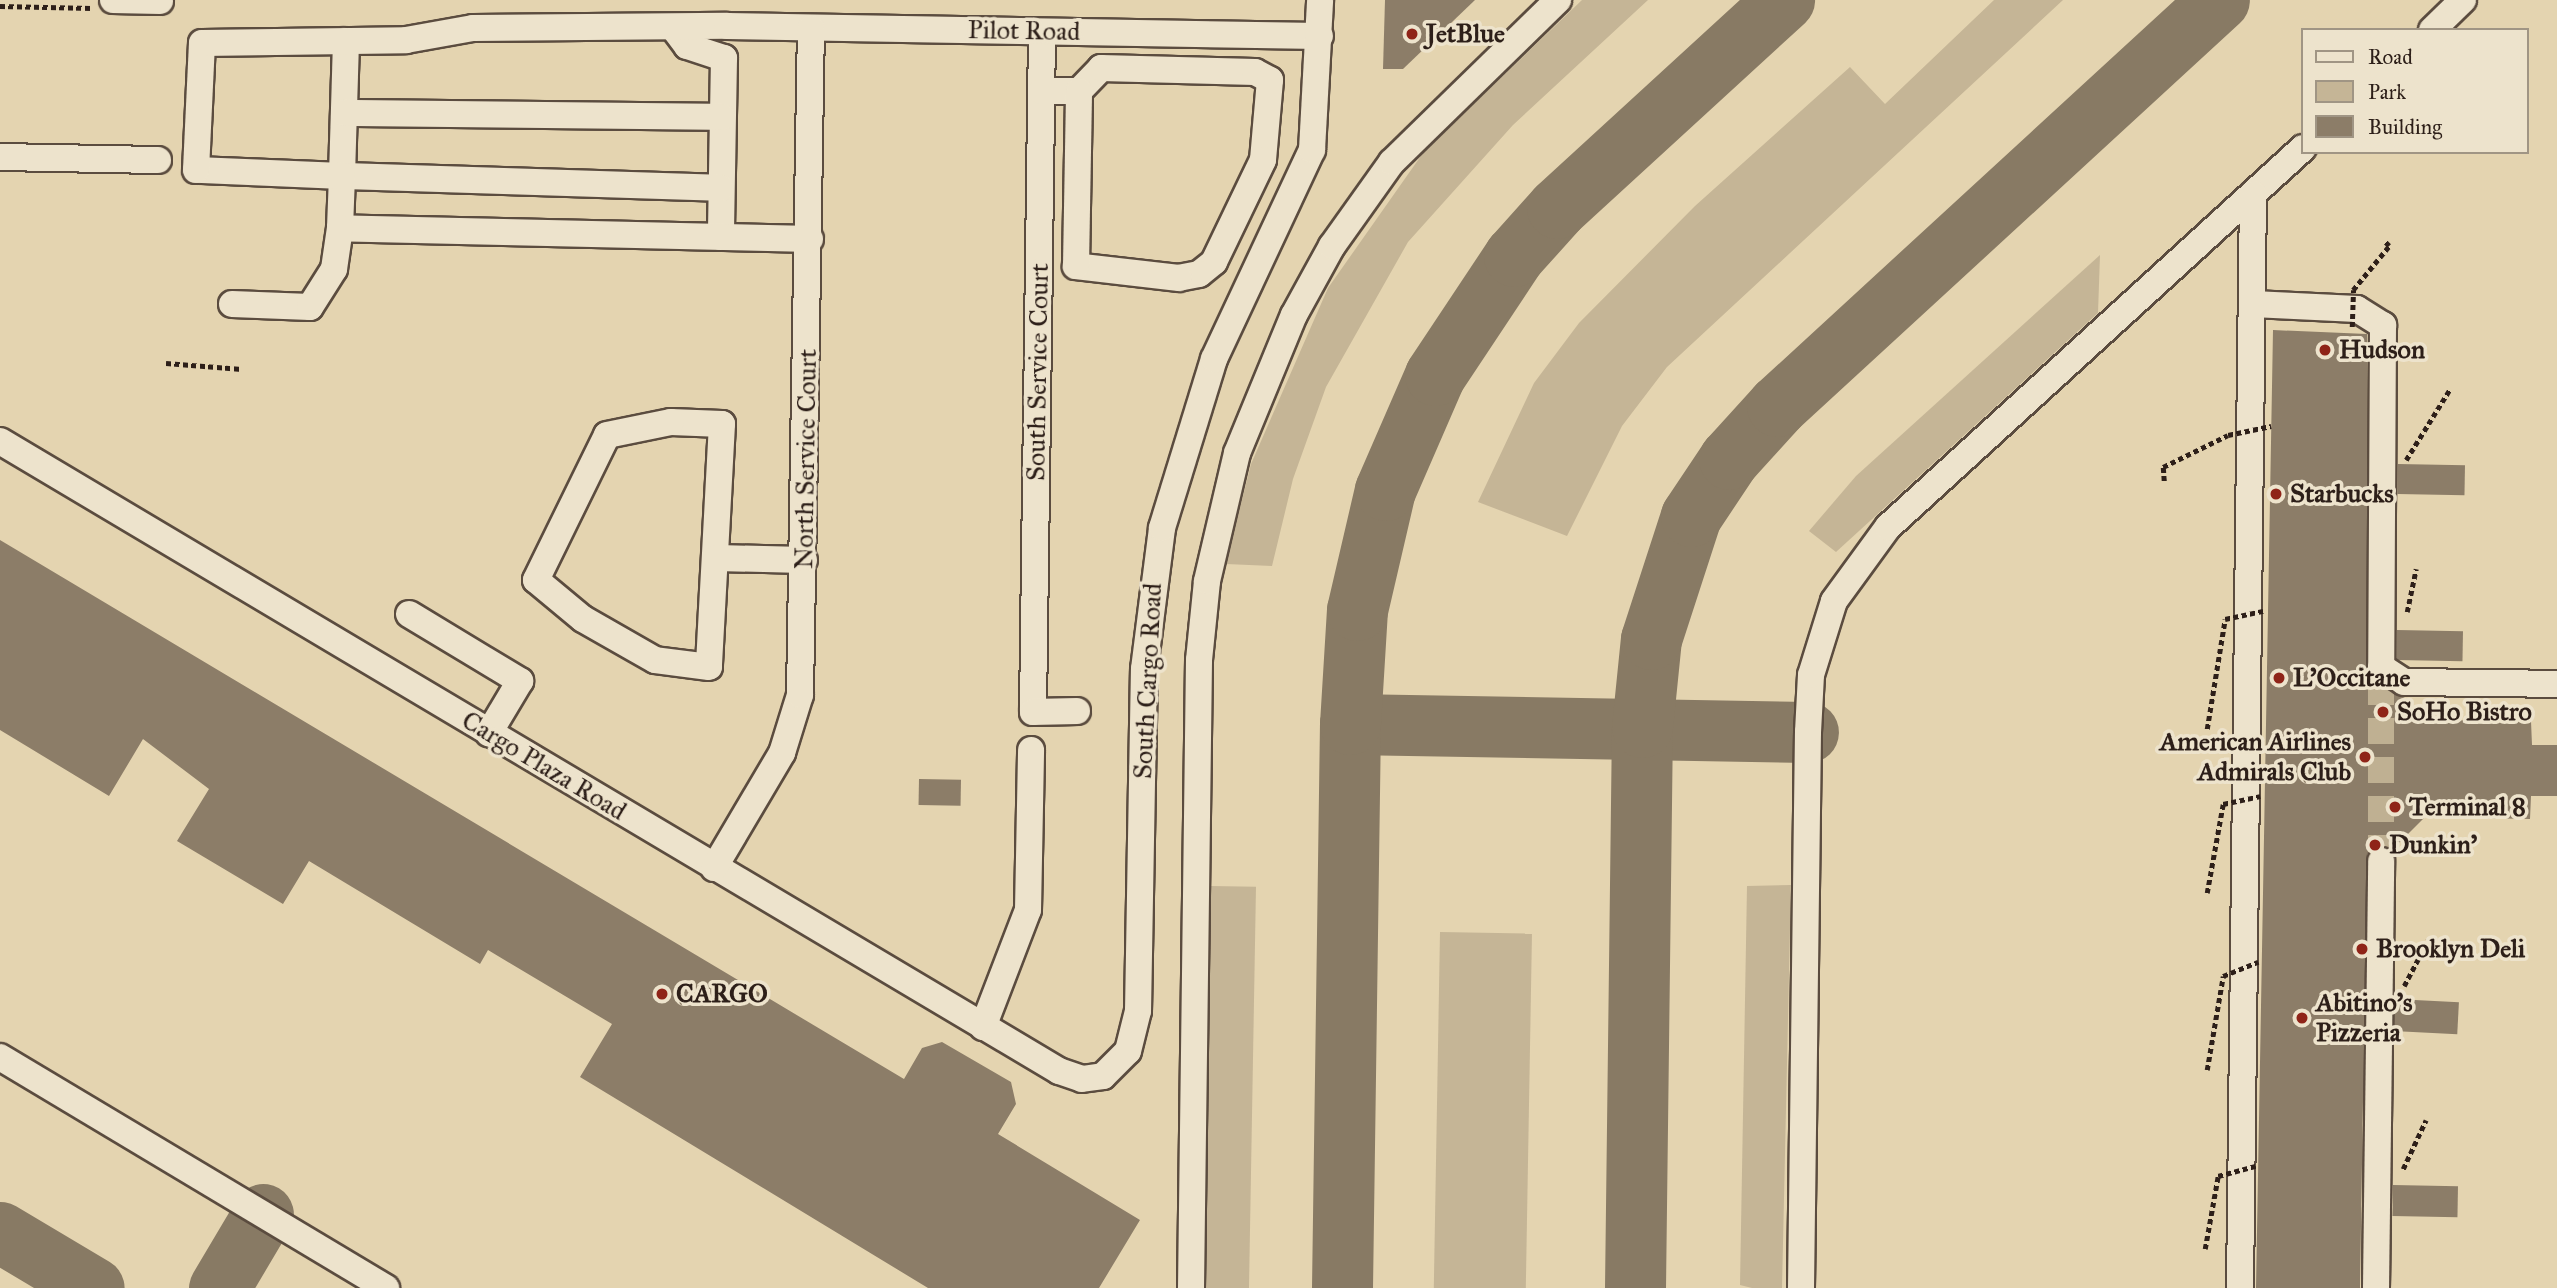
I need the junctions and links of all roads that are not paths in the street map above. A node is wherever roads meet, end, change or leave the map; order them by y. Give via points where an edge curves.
1 (1320, 0) edge
2 (1558, 0) edge
3 (2463, 0) edge
4 (160, 1) edge
5 (110, 4) edge
6 (811, 28) junction
7 (2434, 28) edge
8 (675, 30) junction
9 (1042, 32) junction
10 (1320, 36) junction
11 (345, 41) junction
12 (1042, 91) junction
13 (1079, 91) junction
14 (344, 113) junction
15 (722, 117) junction
16 (2302, 149) edge
17 (0, 157) edge
18 (158, 160) dead end
19 (342, 176) junction
20 (721, 188) junction
21 (2253, 194) junction
22 (340, 228) junction
23 (721, 237) junction
24 (810, 239) junction
25 (232, 304) dead end
26 (2253, 304) junction
27 (0, 441) edge
28 (717, 558) junction
29 (804, 561) junction
30 (409, 614) dead end
31 (2557, 684) edge
32 (1077, 712) dead end
33 (489, 733) junction
34 (1031, 750) dead end
35 (2381, 861) tunnel mouth
36 (714, 869) junction
37 (983, 1027) junction
38 (0, 1058) edge
39 (1093, 1079) joint
40 (386, 1288) edge
41 (1191, 1288) edge
42 (1801, 1288) edge
43 (2240, 1288) edge
44 (2376, 1288) edge

1 - 10 street, South Cargo Road
2 - 41 street via 1392,162 1332,246 1294,315 1237,453 1207,581 1199,660
3 - 7 street
4 - 5 street
6 - 8 street, Pilot Road
6 - 9 street, Pilot Road
6 - 24 street, North Service Court
8 - 11 street, Pilot Road via 473,28 406,40
8 - 15 street via 687,46 724,58
9 - 10 street, Pilot Road
9 - 12 street, South Service Court
10 - 39 street, South Cargo Road via 1309,159 1214,359 1162,528 1144,658 1137,1027 1122,1062
11 - 14 street
11 - 19 street, Pilot Road via 202,43 196,170
12 - 13 street
12 - 32 street, South Service Court via 1033,712
13 - 13 street via 1076,266 1179,278 1199,274 1214,262 1264,160 1270,80 1255,72 1101,68
14 - 15 street
14 - 19 street
15 - 20 street
16 - 21 street
17 - 18 street
19 - 20 street
19 - 22 street
20 - 23 street
21 - 26 street
21 - 42 street via 1888,527 1847,577 1824,624 1811,675 1808,732
22 - 23 street
22 - 25 street via 334,269 310,307
23 - 24 street
24 - 29 street, North Service Court
26 - 31 street via 2357,309 2383,325 2381,670 2404,682
26 - 43 street
27 - 33 street, Cargo Plaza Road
28 - 28 street via 722,424 671,422 607,435 536,580 583,619 655,660 709,667
28 - 29 street
29 - 36 street, North Service Court via 798,709 782,752
30 - 33 street via 520,681
33 - 36 street, Cargo Plaza Road
34 - 37 street via 1028,910
35 - 44 street
36 - 37 street, Cargo Plaza Road
37 - 39 street, Cargo Plaza Road via 1059,1071
38 - 40 street

